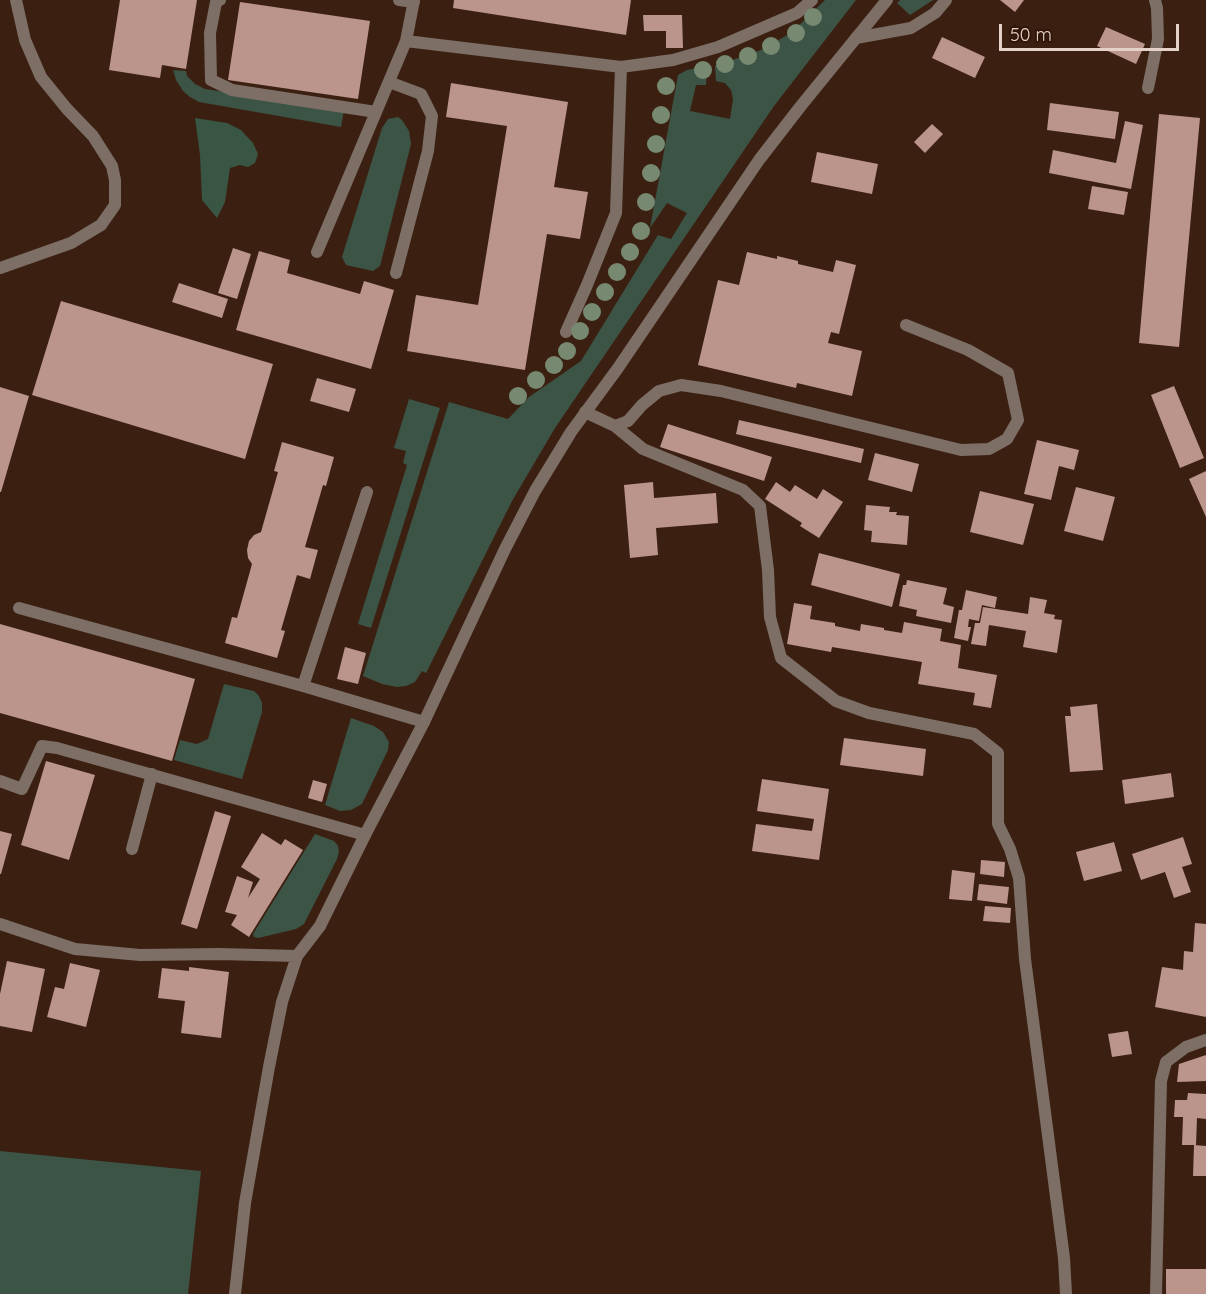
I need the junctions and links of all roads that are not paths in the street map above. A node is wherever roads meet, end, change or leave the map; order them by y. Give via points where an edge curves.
1 (16, 0) edge
2 (220, 0) edge
3 (399, 0) edge
4 (812, 0) edge
5 (887, 0) edge
6 (946, 0) edge
7 (1155, 0) edge
8 (414, 1) edge
9 (856, 38) junction
10 (406, 41) junction
11 (621, 67) junction
12 (389, 82) junction
13 (1148, 88) dead end
14 (376, 112) junction
15 (317, 252) dead end
16 (0, 267) edge
17 (396, 273) dead end
18 (906, 324) dead end
19 (566, 332) dead end
20 (585, 412) junction
21 (615, 426) junction
22 (367, 492) dead end
23 (19, 608) dead end
24 (303, 686) junction
25 (424, 722) junction
26 (152, 774) junction
27 (0, 781) edge
28 (365, 835) junction
29 (132, 849) dead end
30 (0, 924) edge
31 (297, 956) junction
32 (1206, 1040) edge
33 (235, 1294) edge
34 (1066, 1294) edge
35 (1156, 1294) edge

1 - 16 street via 25,40 41,77 93,136 112,166 115,205 100,225 71,243
2 - 14 street via 216,2 210,33 211,80 232,90
3 - 8 street
4 - 11 street via 797,13 718,47 673,60
5 - 9 street
6 - 9 street via 935,13 910,28
7 - 13 street via 1158,39
8 - 10 street
9 - 20 street via 759,160
10 - 11 street
10 - 12 street
11 - 19 street via 616,213
12 - 14 street
12 - 17 street via 421,94 432,116 428,151
14 - 15 street
18 - 21 street via 968,350 1008,374 1018,420 1007,439 989,449 961,450 721,390 681,385 659,391 628,421
20 - 21 street
20 - 25 street via 535,491
21 - 34 street via 643,448 743,490 760,506 770,617 781,658 836,701 869,713 974,734 998,753 998,824 1019,878 1025,959
22 - 24 street
23 - 24 street
24 - 25 street
25 - 28 street
26 - 27 street via 42,746 22,789
26 - 28 street
26 - 29 street
28 - 31 street via 320,926
30 - 31 street via 75,950 140,955
31 - 33 street via 282,1002 244,1203
32 - 35 street via 1186,1047 1166,1062 1161,1081

